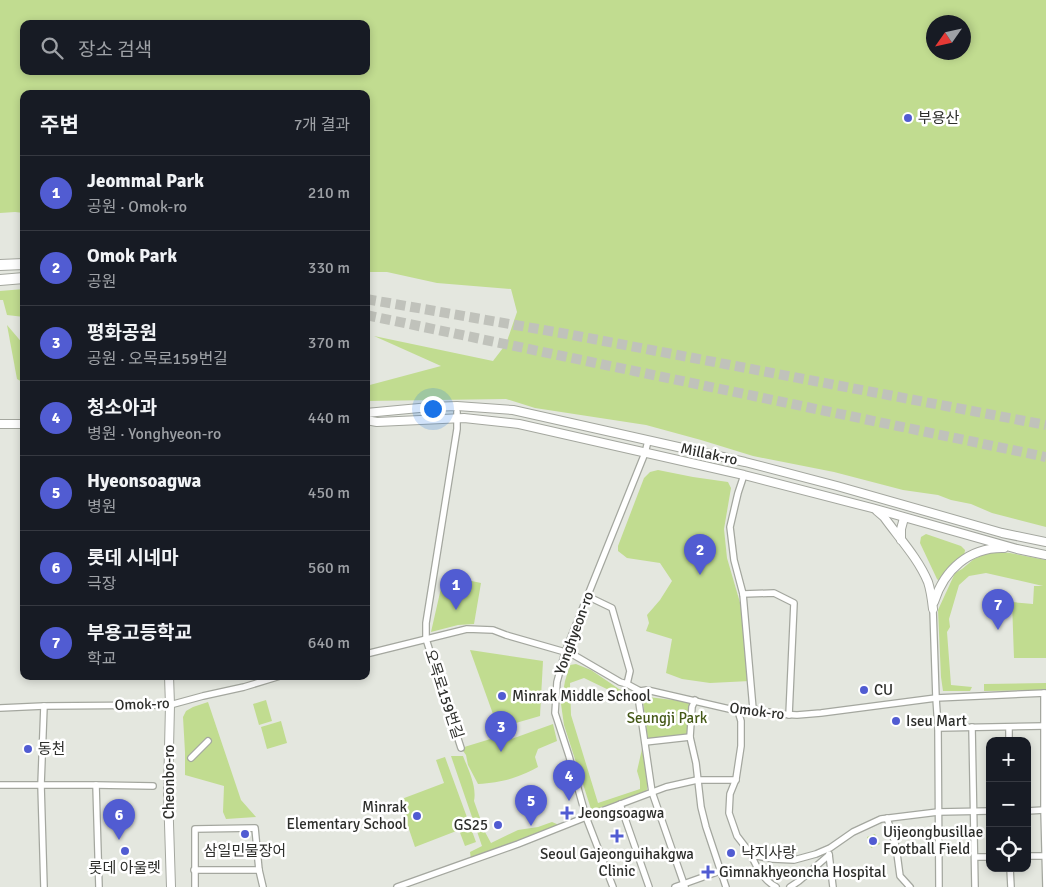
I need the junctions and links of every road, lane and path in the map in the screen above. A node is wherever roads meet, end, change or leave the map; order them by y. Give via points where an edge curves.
1 (20, 264) edge
2 (0, 265) edge
3 (20, 278) edge
4 (0, 280) edge
5 (457, 412) dead end
6 (370, 413) edge
7 (370, 421) edge
8 (0, 424) edge
9 (20, 424) edge
10 (648, 441) junction
11 (645, 452) junction
12 (744, 475) junction
13 (872, 508) junction
14 (904, 518) junction
15 (902, 542) junction
16 (1046, 542) edge
17 (1017, 549) junction
18 (1046, 555) edge
19 (743, 594) junction
20 (587, 596) junction
21 (933, 609) junction
22 (426, 639) junction
23 (564, 652) junction
24 (370, 653) edge
25 (169, 680) edge
26 (267, 680) edge
27 (627, 684) junction
28 (640, 691) junction
29 (1045, 693) edge
30 (936, 698) junction
31 (695, 700) junction
32 (170, 705) junction
33 (44, 706) junction
34 (0, 708) edge
35 (753, 709) junction
36 (738, 711) junction
37 (789, 715) junction
38 (1044, 726) junction
39 (972, 727) junction
40 (1009, 727) junction
41 (938, 728) junction
42 (690, 737) junction
43 (1009, 737) edge
44 (208, 741) dead end
45 (645, 742) junction
46 (461, 748) dead end
47 (191, 758) dead end
48 (697, 780) junction
49 (736, 780) junction
50 (0, 785) edge
51 (41, 785) junction
52 (96, 785) junction
53 (153, 786) dead end
54 (652, 792) junction
55 (620, 804) junction
56 (1044, 810) junction
57 (986, 811) edge
58 (1031, 811) edge
59 (938, 812) junction
60 (974, 812) junction
61 (586, 817) junction
62 (887, 818) junction
63 (750, 851) junction
64 (830, 852) junction
65 (1031, 856) edge
66 (1046, 856) edge
67 (975, 857) junction
68 (986, 857) edge
69 (194, 870) junction
70 (259, 870) junction
71 (720, 870) junction
72 (1010, 872) edge
73 (684, 885) edge
74 (44, 887) edge
75 (99, 887) edge
76 (171, 887) edge
77 (195, 887) edge
78 (262, 887) edge
79 (397, 887) edge
80 (612, 887) edge
81 (649, 887) edge
82 (675, 887) edge
83 (726, 887) edge
84 (776, 887) edge
85 (790, 887) edge
86 (833, 887) edge
87 (910, 887) edge
88 (939, 887) edge
89 (975, 887) edge
90 (1011, 887) edge
91 (1046, 887) edge

1 - 2 highway
3 - 4 highway
5 - 22 street
6 - 10 main road, Millak-ro via 457,406 513,410
7 - 11 main road, Millak-ro via 464,418 501,421
8 - 9 main road
10 - 11 street, Yonghyeon-ro
10 - 16 main road, Millak-ro via 746,462 1002,533
11 - 12 main road, Millak-ro
11 - 20 street, Yonghyeon-ro
12 - 13 main road, Millak-ro
12 - 19 street via 730,527
13 - 14 main road, Millak-ro
13 - 15 main road via 884,517
14 - 15 main road
14 - 17 main road, Millak-ro
15 - 21 main road via 923,571
17 - 18 main road, Millak-ro
17 - 21 main road via 990,549 960,563 943,580
19 - 35 street
19 - 37 street via 774,593 794,603
20 - 23 street, Yonghyeon-ro
20 - 27 street via 612,608 630,671
21 - 30 street
22 - 23 street, Omok-ro via 467,629 493,630
22 - 24 street, Omok-ro
22 - 46 street, 오목로159번길
23 - 27 street, Omok-ro
23 - 61 street, Yonghyeon-ro via 555,712
25 - 32 main road, Cheonbo-ro
26 - 32 street, Omok-ro
27 - 28 street, Omok-ro
28 - 31 street, Omok-ro
28 - 45 street
29 - 30 street, Omok-ro
29 - 38 street
30 - 37 street, Omok-ro
30 - 41 street
31 - 36 street, Omok-ro
31 - 42 street
32 - 33 street, Omok-ro
32 - 76 main road, Cheonbo-ro
33 - 34 street, Omok-ro
33 - 51 street
35 - 36 street, Omok-ro
35 - 37 street, Omok-ro
36 - 49 street via 741,746
38 - 40 street
38 - 56 street
39 - 40 street
39 - 41 street
39 - 60 street
40 - 43 street
41 - 59 street
42 - 45 street
42 - 48 street
44 - 47 street
45 - 54 street
48 - 49 street
48 - 54 street
48 - 71 street via 701,808
49 - 63 street via 730,794 729,814 737,836
50 - 51 street
51 - 52 street
51 - 74 street
52 - 53 street
52 - 75 street
54 - 55 street
54 - 73 street
55 - 61 street
55 - 81 street
56 - 58 street
56 - 66 street
57 - 60 street
59 - 60 street
59 - 62 street
59 - 88 street
60 - 67 street
61 - 79 street
61 - 80 street, Yonghyeon-ro
62 - 64 street via 852,832
62 - 87 street via 896,846 900,876
63 - 64 street via 757,856 794,860
63 - 84 street via 760,871
64 - 85 street
64 - 86 street
65 - 66 street
66 - 91 street
67 - 68 street
67 - 89 street
69 - 70 street
69 - 70 street via 195,829 255,828
69 - 77 street
70 - 78 street
71 - 73 street
71 - 83 street
72 - 90 street
73 - 82 street

